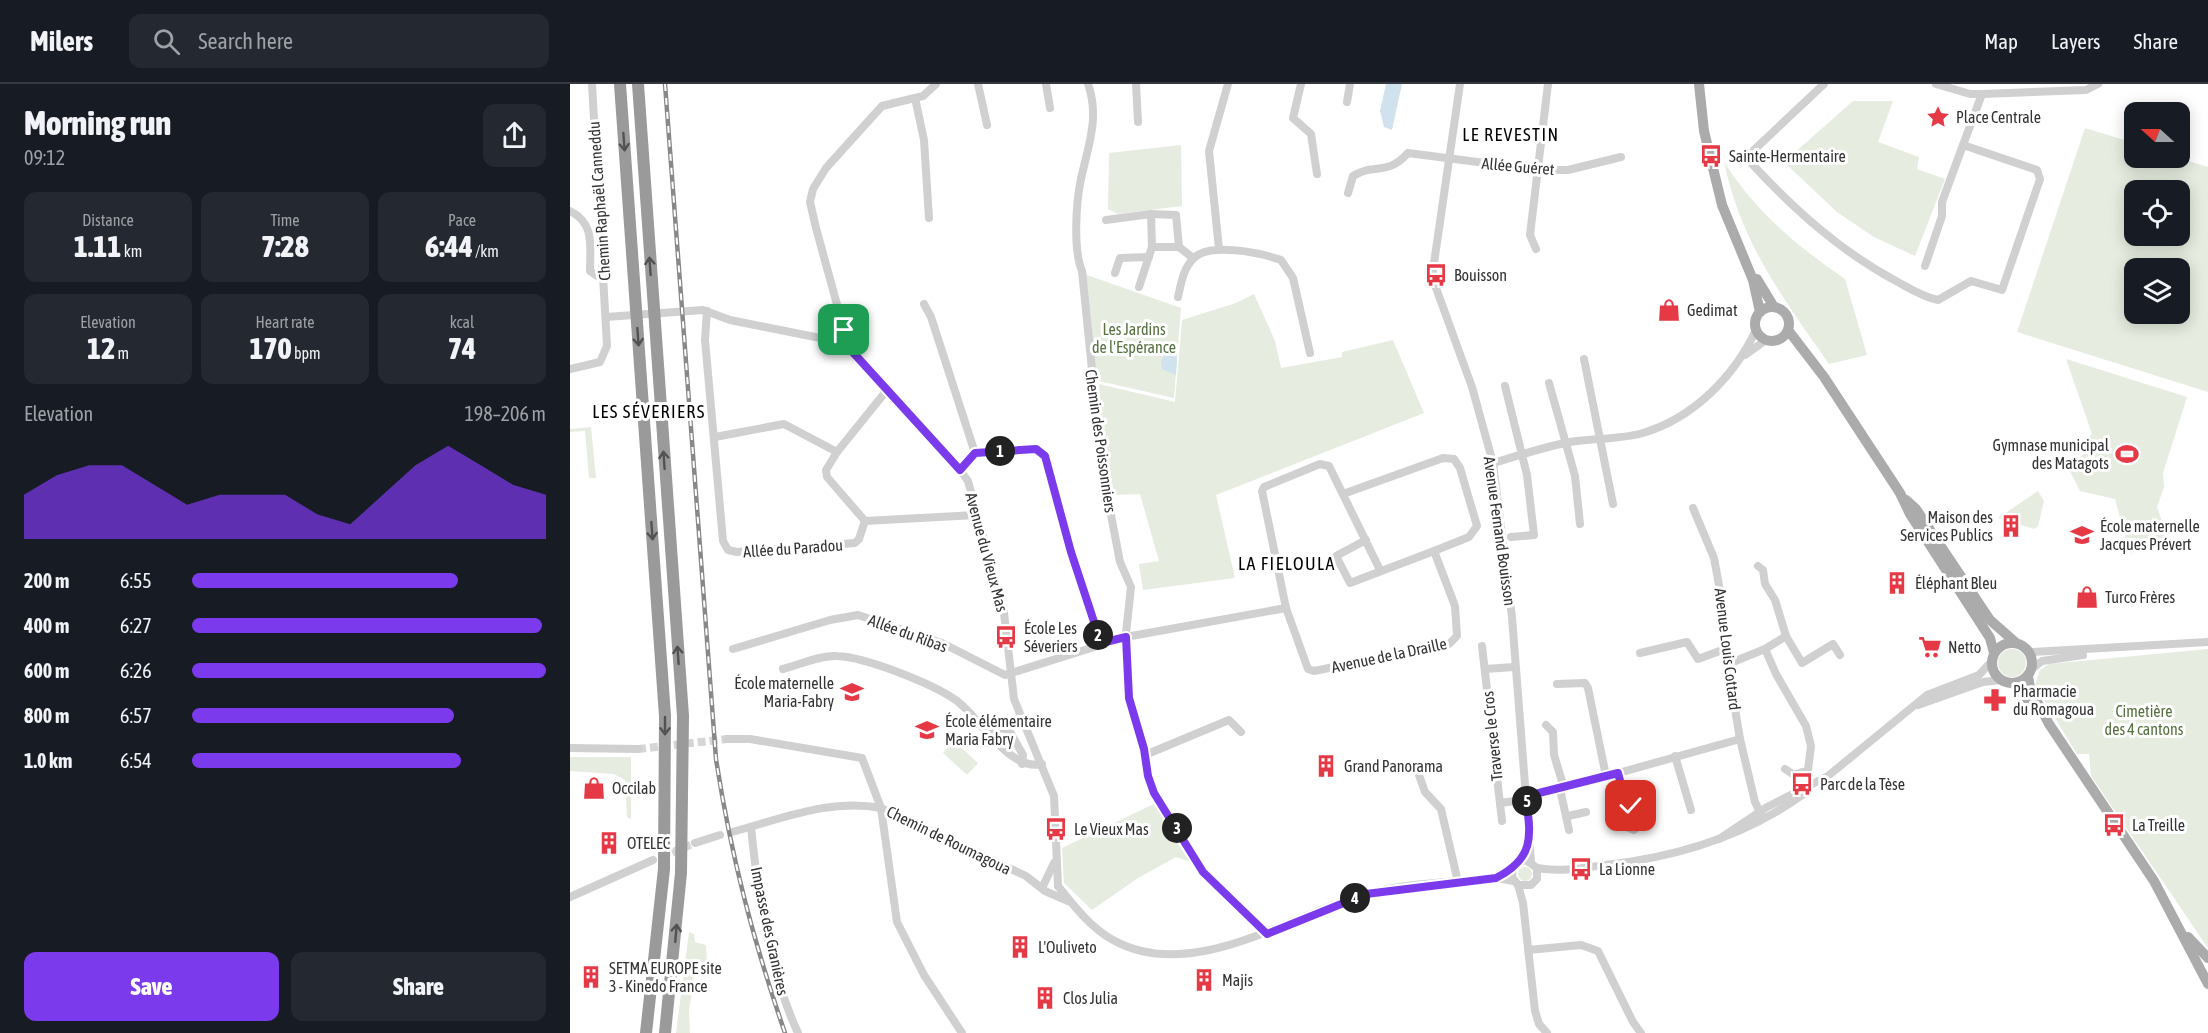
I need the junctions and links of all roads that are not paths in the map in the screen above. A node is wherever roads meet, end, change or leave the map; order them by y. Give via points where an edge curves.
1 (592, 84) edge
2 (620, 84) edge
3 (638, 84) edge
4 (936, 84) edge
5 (978, 84) edge
6 (1046, 84) edge
7 (1088, 84) edge
8 (1136, 84) edge
9 (1228, 84) edge
10 (1301, 84) edge
11 (1350, 84) edge
12 (1460, 84) edge
13 (1548, 84) edge
14 (1699, 84) edge
15 (1704, 84) edge
16 (1824, 84) edge
17 (1936, 84) edge
18 (2098, 84) edge
19 (1982, 94) junction
20 (915, 98) junction
21 (1347, 102) dead end
22 (1050, 108) dead end
23 (1138, 122) dead end
24 (987, 125) dead end
25 (1964, 145) junction
26 (1710, 146) junction
27 (1621, 157) dead end
28 (1449, 159) junction
29 (1539, 170) junction
30 (1317, 174) dead end
31 (1348, 193) dead end
32 (1720, 195) junction
33 (570, 210) edge
34 (1150, 214) junction
35 (929, 218) dead end
36 (1106, 220) dead end
37 (1152, 247) junction
38 (1179, 247) junction
39 (1219, 249) junction
40 (1536, 249) dead end
41 (1149, 257) junction
42 (1193, 258) junction
43 (1925, 266) dead end
44 (1115, 273) dead end
45 (604, 276) junction
46 (1139, 288) dead end
47 (1178, 297) dead end
48 (924, 304) dead end
49 (1774, 307) junction
50 (707, 311) junction
51 (1760, 312) junction
52 (606, 317) junction
53 (1756, 330) junction
54 (1788, 330) junction
55 (1766, 340) junction
56 (1780, 340) junction
57 (840, 342) junction
58 (1310, 352) dead end
59 (1742, 357) junction
60 (1584, 359) dead end
61 (1814, 365) junction
62 (570, 369) edge
63 (1549, 382) dead end
64 (1505, 386) dead end
65 (887, 390) junction
66 (715, 437) junction
67 (1601, 438) junction
68 (1564, 443) junction
69 (837, 452) junction
70 (975, 453) junction
71 (1522, 454) junction
72 (1493, 462) junction
73 (960, 470) junction
74 (1343, 494) junction
75 (1613, 504) dead end
76 (1693, 508) dead end
77 (976, 515) junction
78 (865, 521) junction
79 (1580, 524) dead end
80 (1511, 537) dead end
81 (1366, 540) junction
82 (1938, 549) junction
83 (1434, 551) junction
84 (1758, 566) dead end
85 (1380, 570) junction
86 (1286, 608) junction
87 (1786, 636) junction
88 (1126, 637) junction
89 (2015, 642) junction
90 (2208, 642) edge
91 (1101, 643) junction
92 (1482, 646) dead end
93 (733, 649) dead end
94 (1765, 649) junction
95 (2113, 649) junction
96 (1725, 650) junction
97 (2030, 652) junction
98 (1640, 653) dead end
99 (1840, 655) dead end
100 (1993, 657) junction
101 (1728, 664) junction
102 (1514, 667) junction
103 (783, 669) dead end
104 (1485, 669) junction
105 (2030, 672) junction
106 (1010, 674) junction
107 (2001, 680) junction
108 (2013, 683) junction
109 (1557, 684) dead end
110 (1912, 708) junction
111 (2049, 724) junction
112 (1546, 725) dead end
113 (1241, 732) dead end
114 (991, 735) junction
115 (727, 739) tunnel mouth
116 (1740, 739) junction
117 (570, 748) edge
118 (638, 749) tunnel mouth
119 (1145, 754) junction
120 (1675, 756) junction
121 (1022, 764) junction
122 (1042, 764) junction
123 (1785, 769) dead end
124 (1618, 773) junction
125 (1419, 775) dead end
126 (1606, 776) junction
127 (1562, 789) junction
128 (1526, 798) junction
129 (1500, 803) junction
130 (1626, 803) dead end
131 (881, 808) junction
132 (1692, 810) dead end
133 (1586, 812) dead end
134 (1765, 813) junction
135 (1568, 816) junction
136 (1502, 821) dead end
137 (751, 827) junction
138 (1569, 830) dead end
139 (732, 832) dead end
140 (720, 834) dead end
141 (695, 843) tunnel mouth
142 (1529, 844) junction
143 (652, 860) tunnel mouth
144 (1521, 861) junction
145 (1534, 865) junction
146 (1513, 868) junction
147 (1554, 871) junction
148 (1496, 878) junction
149 (1458, 882) junction
150 (1534, 882) junction
151 (1516, 883) junction
152 (1050, 884) junction
153 (570, 897) edge
154 (1523, 903) junction
155 (2183, 933) junction
156 (1267, 934) junction
157 (1528, 950) junction
158 (2208, 958) edge
159 (2208, 984) edge
160 (646, 1033) edge
161 (665, 1033) edge
162 (798, 1033) edge
163 (962, 1033) edge
164 (1547, 1033) edge
165 (1641, 1033) edge

1 - 45 street, Chemin Raphaël Canneddu
2 -> 160 highway via 665,716 663,869
161 -> 3 highway via 681,873 683,716
4 - 20 street
5 - 24 street
6 - 22 street
7 - 88 street, Chemin des Poissonniers via 1095,105 1091,146 1080,180 1076,259 1082,271 1102,468 1120,562 1131,588
8 - 23 street
9 - 39 street via 1209,151
10 - 30 street via 1293,118 1311,134
11 - 21 street
12 - 28 street, Avenue Fernand Bouisson
13 - 29 street
14 - 26 main road via 1704,131
15 - 26 main road via 1712,130
16 - 25 street via 1754,150 1752,164 1795,210 1835,243 1876,270 1938,300 1971,281 2002,290 2040,179 2037,170
17 - 19 street
18 - 19 street via 2086,90
19 - 25 street
20 - 35 street via 924,140
20 - 57 street via 882,106 826,168 813,189 810,202 844,330
25 - 43 street via 1942,202 1942,216
26 - 32 main road
27 - 29 street, Allée Guéret via 1568,170
28 - 29 street, Allée Guéret
28 - 31 street, Allée Guéret via 1408,153 1395,166 1360,171 1353,176
28 - 72 street, Avenue Fernand Bouisson via 1432,277 1472,387
29 - 40 street via 1530,235
32 - 49 main road via 1760,285
32 - 51 main road via 1754,280
33 - 45 street via 583,218 589,229 590,271
34 - 36 street
34 - 37 street
34 - 38 street via 1176,215
37 - 38 street
37 - 41 street
38 - 42 street
39 - 42 street
39 - 58 street via 1270,256 1289,269
41 - 44 street via 1120,258
41 - 46 street
42 - 47 street via 1184,273
45 - 52 street, Chemin Raphaël Canneddu
48 - 70 street
49 - 51 main road
49 - 54 main road via 1787,315
50 - 52 street
50 - 57 street via 730,320
50 - 66 street, Allée du Paradou via 705,340
51 - 53 main road
52 - 62 street, Chemin Raphaël Canneddu via 607,346 600,362
53 - 55 main road
53 - 59 street
54 - 56 main road
54 - 61 main road
55 - 56 main road
55 - 59 street
56 - 61 main road
57 - 65 street, Avenue du Vieux Mas
59 - 67 street via 1691,410 1643,433
60 - 67 street
61 - 82 main road
63 - 68 street
64 - 71 street
65 - 69 street
65 - 73 street, Avenue du Vieux Mas
66 - 69 street via 784,424
66 - 78 street, Allée du Paradou via 723,541 728,550 855,543
67 - 68 street
67 - 75 street
68 - 71 street
68 - 79 street via 1575,476
69 - 78 street via 826,473
70 - 73 street
70 - 91 street via 1036,449 1045,456
71 - 72 street
71 - 80 street via 1534,535
72 - 102 street, Avenue Fernand Bouisson via 1512,618
73 - 77 street, Avenue du Vieux Mas via 968,481
74 - 81 street, Avenue de la Draille
74 - 83 street via 1443,458 1454,459 1477,526 1469,537
74 - 86 street, Avenue de la Draille via 1325,464 1262,491
76 - 96 street, Avenue Louis Cottard via 1716,567
77 - 78 street
77 - 106 street, Avenue du Vieux Mas via 1004,613
81 - 85 street, Avenue de la Draille
81 - 85 street via 1336,556 1350,583
82 - 89 main road via 1990,620
82 - 100 main road via 1990,638
83 - 85 street
83 - 86 street, Avenue de la Draille via 1457,612 1457,636 1449,644 1314,671 1308,669
84 - 87 street via 1775,600
86 - 88 street
87 - 94 street
87 - 99 street via 1802,663 1833,644
88 - 91 street
88 - 119 street, Chemin des Poissonniers via 1129,698
89 - 97 main road
89 - 100 main road via 2003,644
90 - 95 street
91 - 106 street
92 - 104 street, Traverse le Cros
93 - 106 street, Allée du Ribas via 858,615 942,643 1001,674
94 - 101 street
94 - 123 street via 1810,738 1808,770 1794,775
95 - 97 street
95 - 105 street via 2050,659
96 - 98 street via 1698,659 1687,642
96 - 101 street, Avenue Louis Cottard
97 - 105 main road
100 - 107 main road via 1994,672
100 - 110 street via 1979,675 1927,695
101 - 116 street, Avenue Louis Cottard
102 - 104 street, Traverse le Cros
102 - 128 street, Avenue Fernand Bouisson
103 - 114 street via 835,656 868,663 958,701
104 - 129 street, Traverse le Cros
105 - 108 main road
105 - 111 main road via 2030,688
106 - 122 street, Avenue du Vieux Mas via 1019,714
107 - 108 main road
107 - 110 street via 1983,682
108 - 111 main road
109 - 126 street via 1585,683 1588,688
110 - 134 street via 1840,768
111 - 155 main road via 2154,881
112 - 127 street via 1553,732
113 - 119 street via 1229,720
114 - 121 street
114 - 121 street via 1000,728 1009,730 1023,755
115 - 131 street, Chemin de Roumagoua via 761,740 862,758
116 - 120 street, Traverse le Cros
116 - 134 street, Avenue Louis Cottard
117 - 118 street
119 - 156 street, Chemin des Poissonniers via 1154,793 1203,872
120 - 124 street, Traverse le Cros
120 - 132 street
121 - 122 street
122 - 152 street, Avenue du Vieux Mas via 1054,796 1055,861
124 - 126 street, Traverse le Cros
124 - 130 street
125 - 149 street via 1425,792 1441,809
126 - 127 street, Traverse le Cros
127 - 128 street, Traverse le Cros
127 - 135 street
128 - 129 street, Traverse le Cros
128 - 142 street, Avenue Fernand Bouisson
129 - 136 street, Traverse le Cros
131 - 137 street via 821,808
131 - 152 street, Chemin de Roumagoua
131 - 163 street via 897,922 924,975
133 - 135 street
134 - 147 street via 1719,839 1654,859
135 - 138 street
137 - 139 street
137 - 162 street, Impasse des Granières via 775,968
140 - 141 street
142 - 144 street, Avenue Fernand Bouisson
142 - 145 street, Avenue Fernand Bouisson
143 - 153 street
144 - 145 street
144 - 146 street, Chemin de Roumagoua
145 - 147 street
145 - 150 street, Avenue Fernand Bouisson
146 - 148 street, Chemin de Roumagoua
146 - 151 street
147 - 150 street
148 - 149 street, Chemin de Roumagoua
148 - 151 street, Chemin de Roumagoua
149 - 156 street, Chemin de Roumagoua via 1366,894
150 - 151 street, Chemin de Roumagoua
150 - 154 street
151 - 154 street
152 - 156 street, Chemin de Roumagoua via 1113,940 1145,951 1163,954 1206,950
154 - 157 street
155 - 158 main road
155 - 159 main road
157 - 164 street via 1535,1011
157 - 165 street via 1581,945 1598,951

